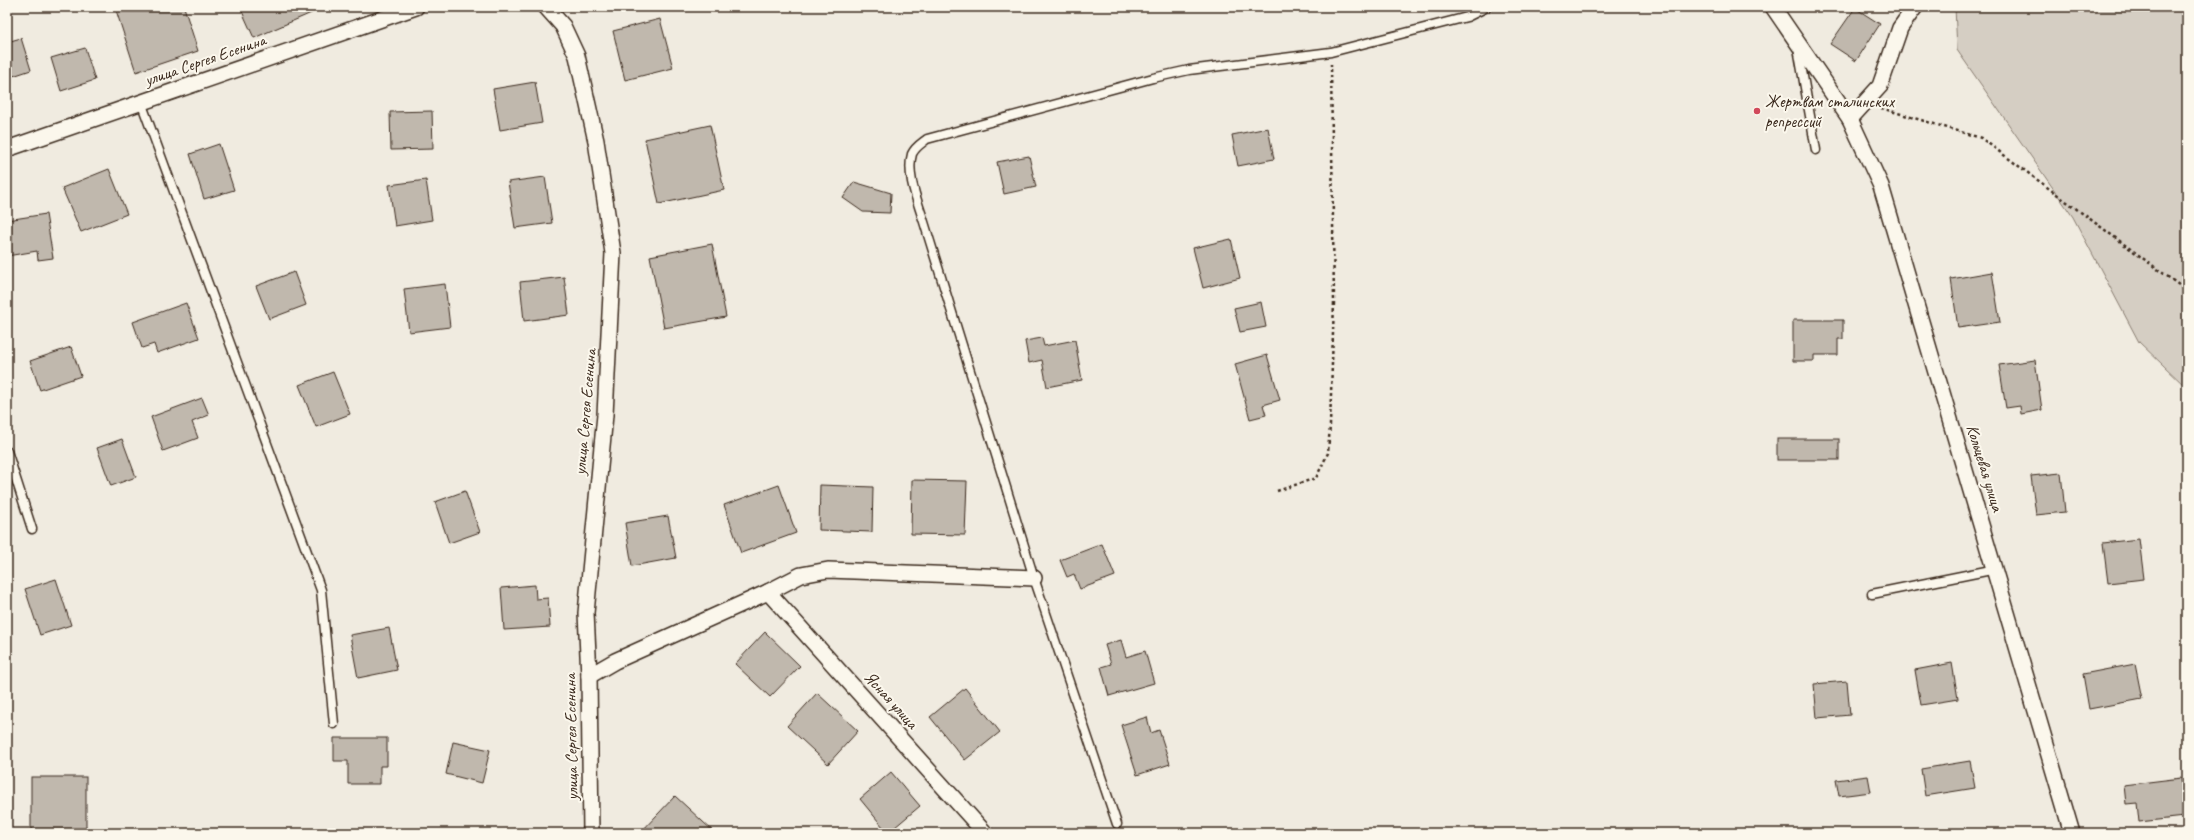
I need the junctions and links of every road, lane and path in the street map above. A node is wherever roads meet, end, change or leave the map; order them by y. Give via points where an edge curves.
1 (416, 7) edge
2 (546, 7) edge
3 (1486, 7) edge
4 (1773, 7) edge
5 (1915, 7) edge
6 (1796, 40) junction
7 (1331, 52) junction
8 (141, 102) junction
9 (1865, 103) junction
10 (1850, 118) junction
11 (7, 149) edge
12 (1816, 150) dead end
13 (2187, 290) edge
14 (7, 451) edge
15 (1277, 491) dead end
16 (32, 529) dead end
17 (1996, 569) junction
18 (1034, 578) junction
19 (768, 592) junction
20 (1872, 594) dead end
21 (589, 676) junction
22 (334, 724) dead end
23 (1117, 824) dead end
24 (592, 833) edge
25 (985, 833) edge
26 (2072, 833) edge

1 - 8 street, улица Сергея Есенина
2 - 21 street, улица Сергея Есенина via 563,26 577,56 596,141 613,253 605,415 586,613
3 - 7 lane via 1467,17
4 - 6 street, Кольцевая улица
5 - 9 street via 1900,28 1880,86
6 - 10 street, Кольцевая улица
6 - 12 lane
7 - 15 path via 1334,302 1328,453 1316,478
7 - 18 lane via 1189,70 1153,78 928,139 912,154 912,179 922,215
8 - 11 street, улица Сергея Есенина
8 - 22 lane via 321,590
9 - 10 street
9 - 13 path via 1981,138
10 - 17 street, Кольцевая улица via 1881,186
14 - 16 lane
17 - 20 lane
17 - 26 street, Кольцевая улица
18 - 19 street via 828,570 802,575
18 - 23 lane
19 - 21 street via 615,661
19 - 25 street, Ясная улица
21 - 24 street, улица Сергея Есенина

